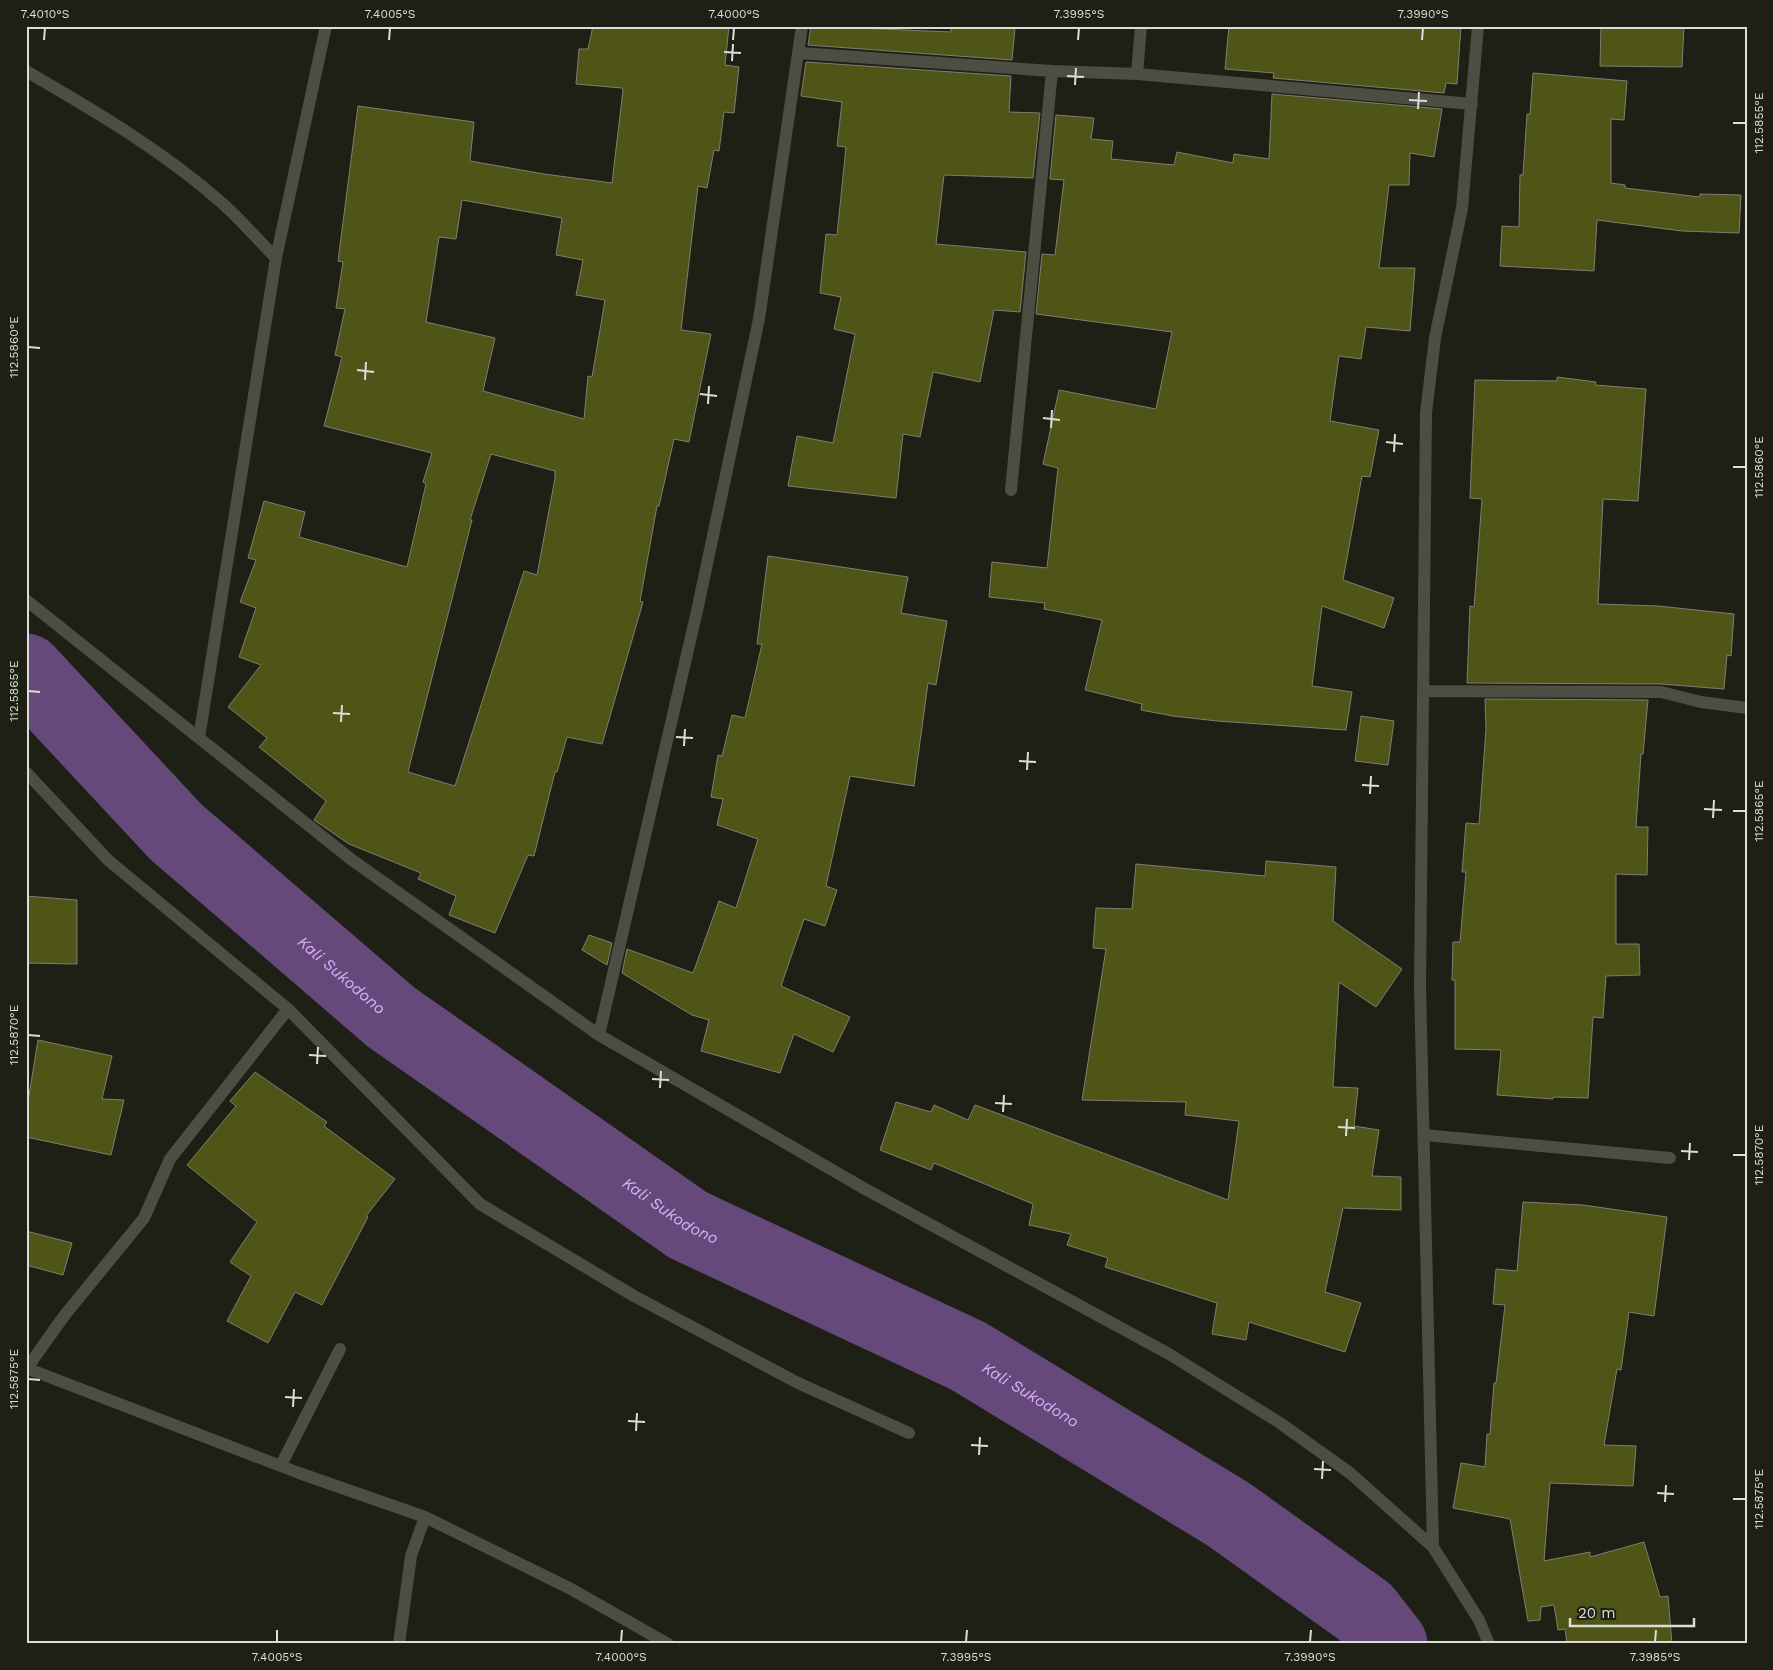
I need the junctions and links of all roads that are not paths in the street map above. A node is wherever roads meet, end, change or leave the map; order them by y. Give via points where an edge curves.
1 (326, 26) edge
2 (802, 26) edge
3 (1141, 26) edge
4 (1478, 26) edge
5 (800, 52) junction
6 (26, 71) edge
7 (1052, 71) junction
8 (1137, 74) junction
9 (1472, 104) junction
10 (276, 258) junction
11 (1011, 490) dead end
12 (26, 600) edge
13 (1424, 690) junction
14 (1747, 708) edge
15 (199, 738) junction
16 (26, 772) edge
17 (288, 1010) junction
18 (599, 1035) junction
19 (1424, 1135) junction
20 (1670, 1158) dead end
21 (340, 1349) dead end
22 (27, 1368) edge
23 (910, 1433) dead end
24 (281, 1465) junction
25 (425, 1517) junction
26 (1434, 1547) junction
27 (399, 1644) edge
28 (668, 1644) edge
29 (1489, 1644) edge

1 - 10 street
2 - 5 street
3 - 8 street
4 - 9 street
5 - 7 street
5 - 18 street via 758,319 697,611
6 - 10 street via 102,115 171,161 224,204
7 - 8 street
7 - 11 street
8 - 9 street
9 - 13 street via 1462,208 1435,338 1426,414
10 - 15 street
12 - 15 street
13 - 14 street via 1661,692 1701,702
13 - 19 street via 1420,986
15 - 18 street via 352,860
16 - 17 street via 108,860
17 - 22 street via 170,1159 144,1218 64,1316
17 - 23 street via 480,1204 634,1296 789,1378
18 - 26 street via 865,1189 1169,1354 1280,1423 1350,1473
19 - 20 street
19 - 26 street
21 - 24 street
22 - 24 street
24 - 25 street
25 - 27 street via 411,1556
25 - 28 street via 571,1589
26 - 29 street via 1479,1620

